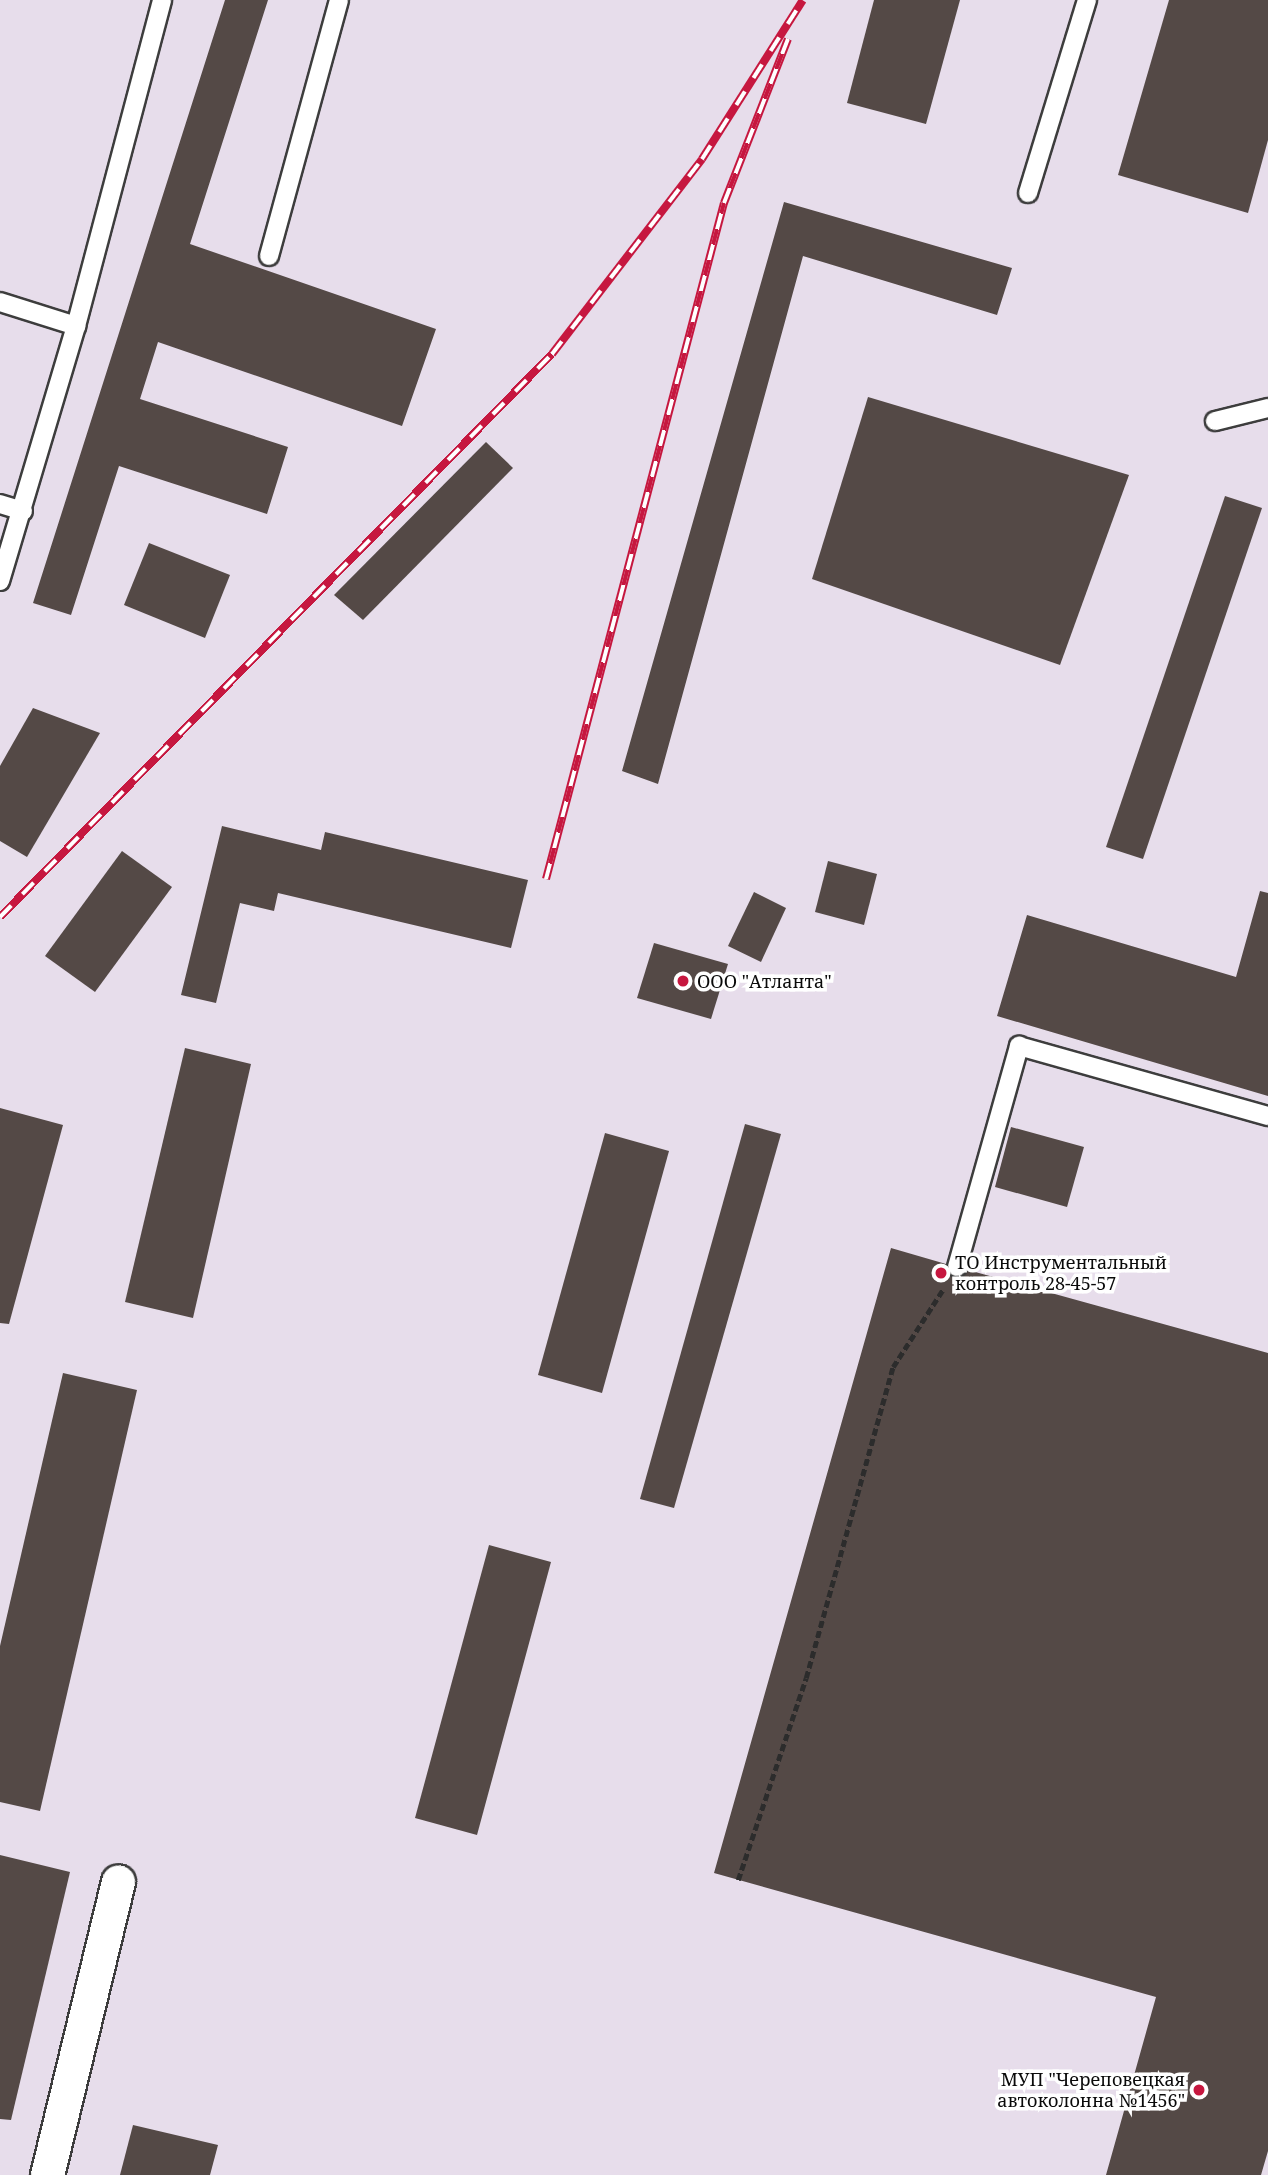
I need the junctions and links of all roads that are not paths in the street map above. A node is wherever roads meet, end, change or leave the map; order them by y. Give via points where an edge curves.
1 (162, 0) edge
2 (339, 0) edge
3 (1087, 0) edge
4 (1028, 193) dead end
5 (269, 256) dead end
6 (0, 302) edge
7 (76, 326) junction
8 (1268, 408) edge
9 (1214, 421) dead end
10 (0, 504) edge
11 (23, 512) junction
12 (0, 581) edge
13 (1268, 1116) edge
14 (957, 1267) road end
15 (118, 1881) dead end
16 (47, 2175) edge

1 - 7 lane
2 - 5 lane
3 - 4 lane
6 - 7 lane
7 - 11 lane
8 - 9 lane
10 - 11 lane
11 - 12 lane
13 - 14 lane via 1019,1046
15 - 16 street

